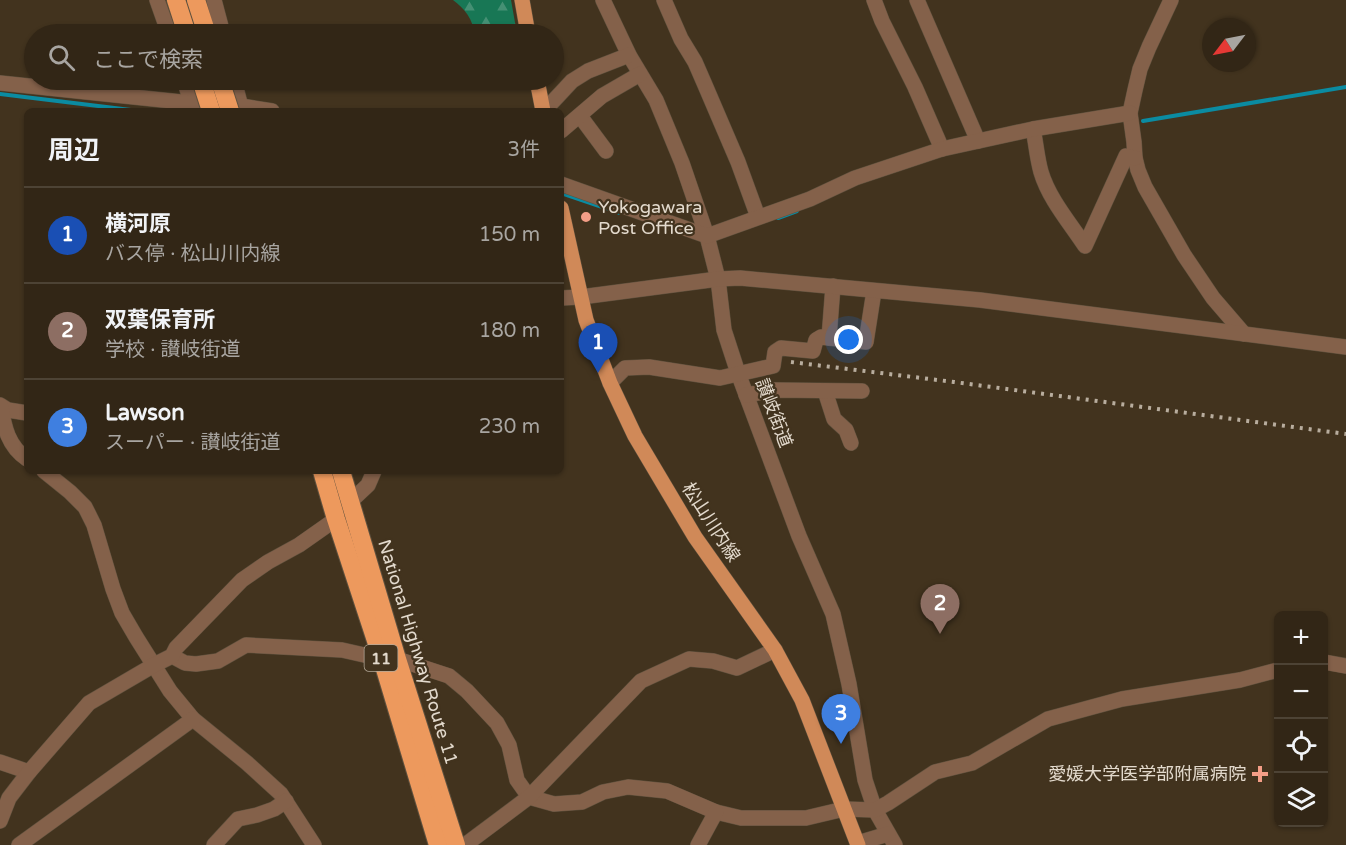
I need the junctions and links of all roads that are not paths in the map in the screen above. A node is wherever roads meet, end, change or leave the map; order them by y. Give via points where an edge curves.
1 (158, 0) edge
2 (176, 0) edge
3 (196, 0) edge
4 (214, 0) edge
5 (522, 0) edge
6 (603, 0) edge
7 (664, 0) edge
8 (874, 0) edge
9 (917, 0) edge
10 (1171, 0) edge
11 (166, 24) edge
12 (184, 24) edge
13 (204, 24) edge
14 (220, 24) edge
15 (526, 24) edge
16 (629, 54) junction
17 (640, 74) junction
18 (0, 83) edge
19 (24, 86) edge
20 (564, 89) edge
21 (51, 90) edge
22 (187, 90) edge
23 (204, 90) edge
24 (226, 90) edge
25 (235, 90) edge
26 (539, 90) edge
27 (563, 90) edge
28 (160, 105) edge
29 (193, 107) edge
30 (210, 108) edge
31 (215, 108) edge
32 (236, 108) edge
33 (237, 108) edge
34 (542, 108) edge
35 (546, 108) edge
36 (1130, 113) junction
37 (580, 116) junction
38 (564, 129) edge
39 (1034, 133) junction
40 (978, 141) junction
41 (942, 149) junction
42 (606, 151) dead end
43 (1135, 158) junction
44 (564, 185) edge
45 (758, 217) junction
46 (564, 221) edge
47 (707, 239) junction
48 (718, 279) junction
49 (832, 286) junction
50 (874, 291) junction
51 (564, 297) edge
52 (581, 297) junction
53 (1244, 334) junction
54 (829, 338) junction
55 (1346, 347) edge
56 (773, 366) junction
57 (738, 373) junction
58 (610, 382) junction
59 (774, 390) junction
60 (825, 391) junction
61 (862, 391) dead end
62 (746, 395) junction
63 (1, 413) edge
64 (24, 413) edge
65 (851, 443) dead end
66 (24, 457) edge
67 (48, 474) edge
68 (323, 474) edge
69 (342, 474) edge
70 (373, 474) edge
71 (350, 502) junction
72 (336, 519) junction
73 (775, 650) junction
74 (172, 656) junction
75 (389, 659) junction
76 (1328, 663) edge
77 (154, 665) junction
78 (1346, 666) edge
79 (1274, 670) edge
80 (194, 719) junction
81 (0, 762) edge
82 (29, 772) junction
83 (529, 797) junction
84 (286, 801) junction
85 (844, 809) junction
86 (875, 810) junction
87 (716, 812) junction
88 (0, 821) edge
89 (892, 839) edge
90 (466, 844) edge
91 (858, 844) edge
92 (19, 845) edge
93 (214, 845) edge
94 (314, 845) edge
95 (438, 845) edge
96 (698, 845) edge

1 - 11 street
2 - 12 highway
3 - 13 highway
4 - 14 street
5 - 15 main road
6 - 16 street, 讃岐街道
7 - 45 street via 705,85
8 - 41 street
9 - 40 street
10 - 36 street via 1140,69
16 - 17 street, 讃岐街道
16 - 20 street via 588,71
17 - 37 street via 602,96
17 - 47 street, 讃岐街道 via 656,100 682,164
18 - 19 street
21 - 28 street
22 - 29 street
23 - 30 highway, bridge
24 - 32 highway, bridge
25 - 33 street
26 - 34 main road
27 - 35 street
28 - 29 street
29 - 31 street
36 - 39 street
36 - 43 street
37 - 38 street
37 - 42 street
39 - 40 street
39 - 43 street via 1045,183 1085,246 1126,156
40 - 41 street
41 - 45 street via 855,177 810,199
43 - 53 street via 1145,187 1189,263
44 - 47 street
45 - 47 street
46 - 52 main road, 松山川内線
47 - 48 street, 讃岐街道
48 - 49 street
48 - 52 street
48 - 57 street, 讃岐街道 via 724,330
49 - 50 street
49 - 54 street
50 - 53 street via 980,300
50 - 54 street via 866,342
51 - 52 street
52 - 58 main road, 松山川内線
53 - 55 street
54 - 56 street via 816,340 813,351 782,348 775,352
56 - 57 street
56 - 59 street
57 - 58 street via 720,378 649,367 625,368
57 - 62 street, 讃岐街道
58 - 73 main road, 松山川内線 via 635,436 673,500
59 - 60 street
59 - 62 street
60 - 61 street
60 - 65 street via 834,419 846,430
62 - 86 street, 讃岐街道 via 833,614 865,780
63 - 64 street
63 - 66 street via 6,435
67 - 77 street via 84,507 122,613
68 - 72 highway, National Highway Route 11 / 11
69 - 71 highway, National Highway Route 11 / 11
70 - 71 street via 368,485
71 - 75 highway, National Highway Route 11 / 11
72 - 74 street via 242,580
72 - 75 highway, National Highway Route 11 / 11
73 - 83 street via 737,668 689,659 641,681
73 - 85 main road, 松山川内線 via 801,700
74 - 75 street via 185,663 218,661 246,645 342,650
74 - 77 street
75 - 83 street via 449,676 474,699 497,723 509,745 517,780
75 - 90 highway, National Highway Route 11 / 11
75 - 95 highway, National Highway Route 11 / 11
76 - 78 street
77 - 80 street
77 - 82 street via 89,704
79 - 86 street via 1240,680 1122,699 1048,719 972,763 935,772
80 - 84 street
80 - 92 street
81 - 82 street
82 - 88 street via 9,798
83 - 87 street via 554,804 582,802 628,787 667,791
83 - 90 street
84 - 93 street via 274,809 237,819
84 - 94 street
85 - 86 street
85 - 87 street via 806,818 741,818
85 - 91 main road, 松山川内線
86 - 89 street, 讃岐街道
87 - 96 street
89 - 91 street

